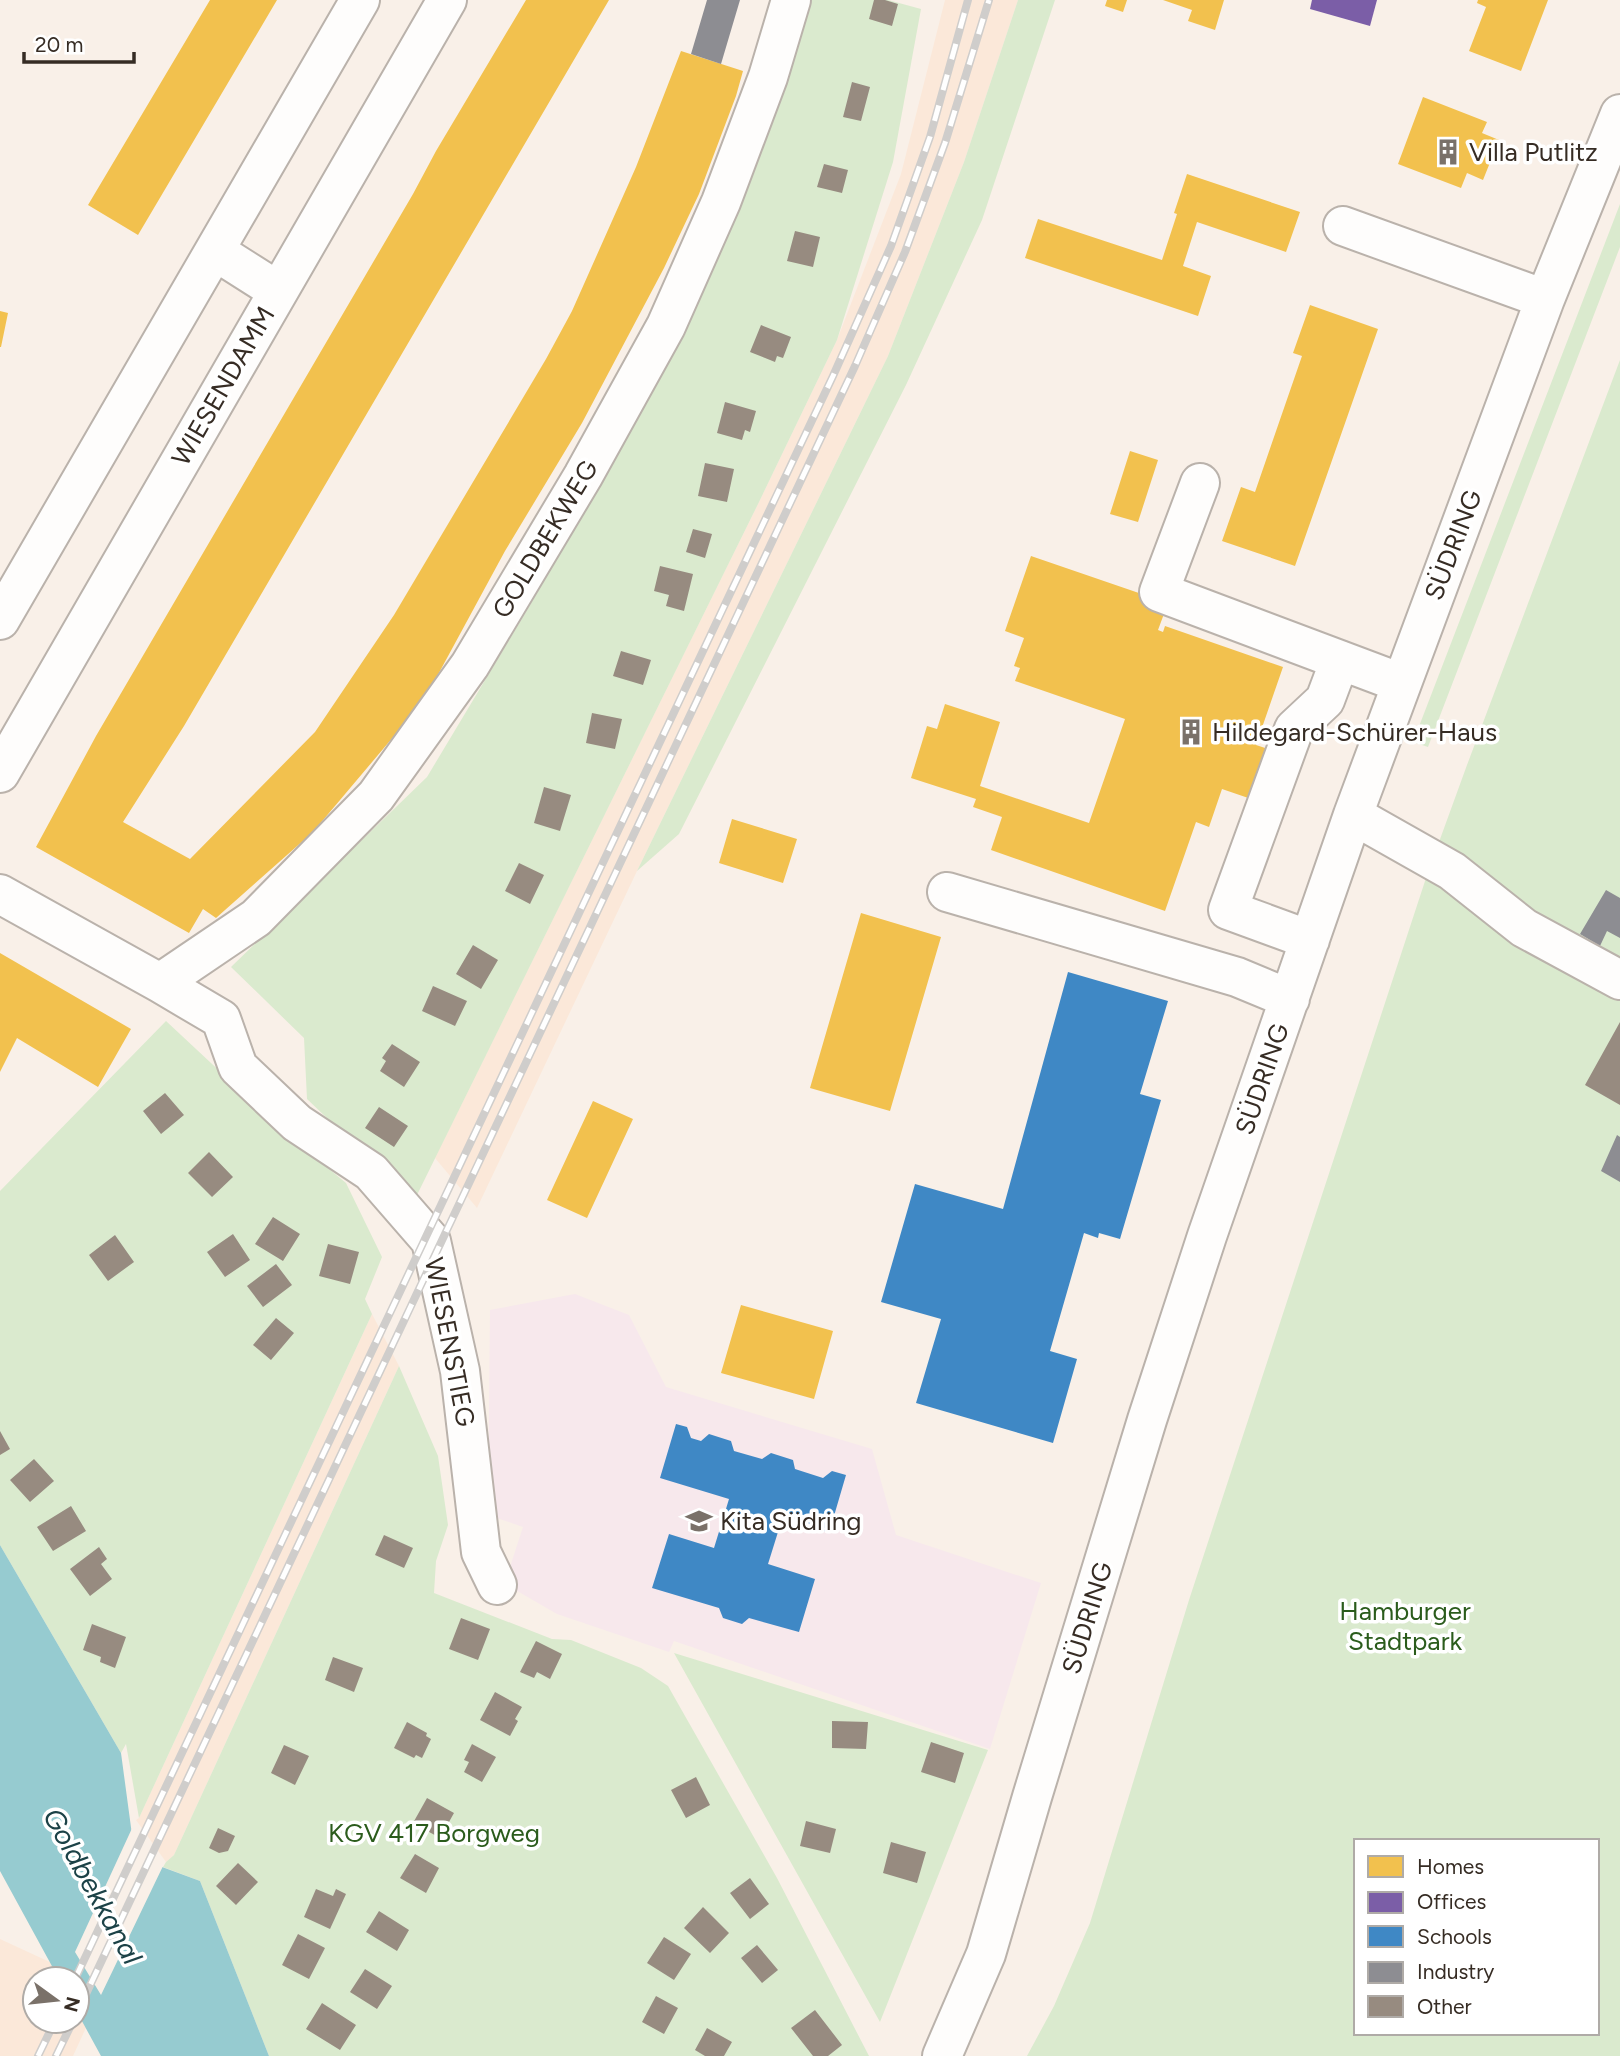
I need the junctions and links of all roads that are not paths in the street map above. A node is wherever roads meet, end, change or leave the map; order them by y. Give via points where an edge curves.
1 (360, 0) edge
2 (447, 0) edge
3 (791, 0) edge
4 (1620, 114) edge
5 (1343, 226) dead end
6 (215, 251) junction
7 (278, 291) junction
8 (1545, 299) junction
9 (1200, 483) dead end
10 (0, 620) edge
11 (1340, 660) junction
12 (1401, 683) junction
13 (0, 773) edge
14 (1353, 814) junction
15 (947, 892) dead end
16 (0, 894) edge
17 (1310, 940) junction
18 (1620, 980) edge
19 (160, 983) junction
20 (1290, 999) junction
21 (497, 1586) dead end
22 (942, 2056) edge

1 - 6 street
2 - 7 street, WIESENDAMM
3 - 19 street, GOLDBEKWEG via 721,202 666,326 470,665 376,796 256,918
4 - 8 street, SÜDRING
5 - 8 street
6 - 7 street
6 - 10 street
7 - 13 street, WIESENDAMM
8 - 12 street, SÜDRING
9 - 11 street via 1159,592
11 - 12 street
11 - 17 street via 1325,700 1294,729 1228,910
12 - 14 street, SÜDRING
14 - 17 street, SÜDRING
14 - 18 street via 1452,871 1524,928
15 - 20 street via 1237,977
16 - 19 street, WIESENSTIEG
17 - 20 street, SÜDRING
19 - 21 street, WIESENSTIEG via 221,1019 238,1068 297,1123 371,1172 431,1241 460,1371 481,1552
20 - 22 street, SÜDRING via 1147,1420 986,1954

